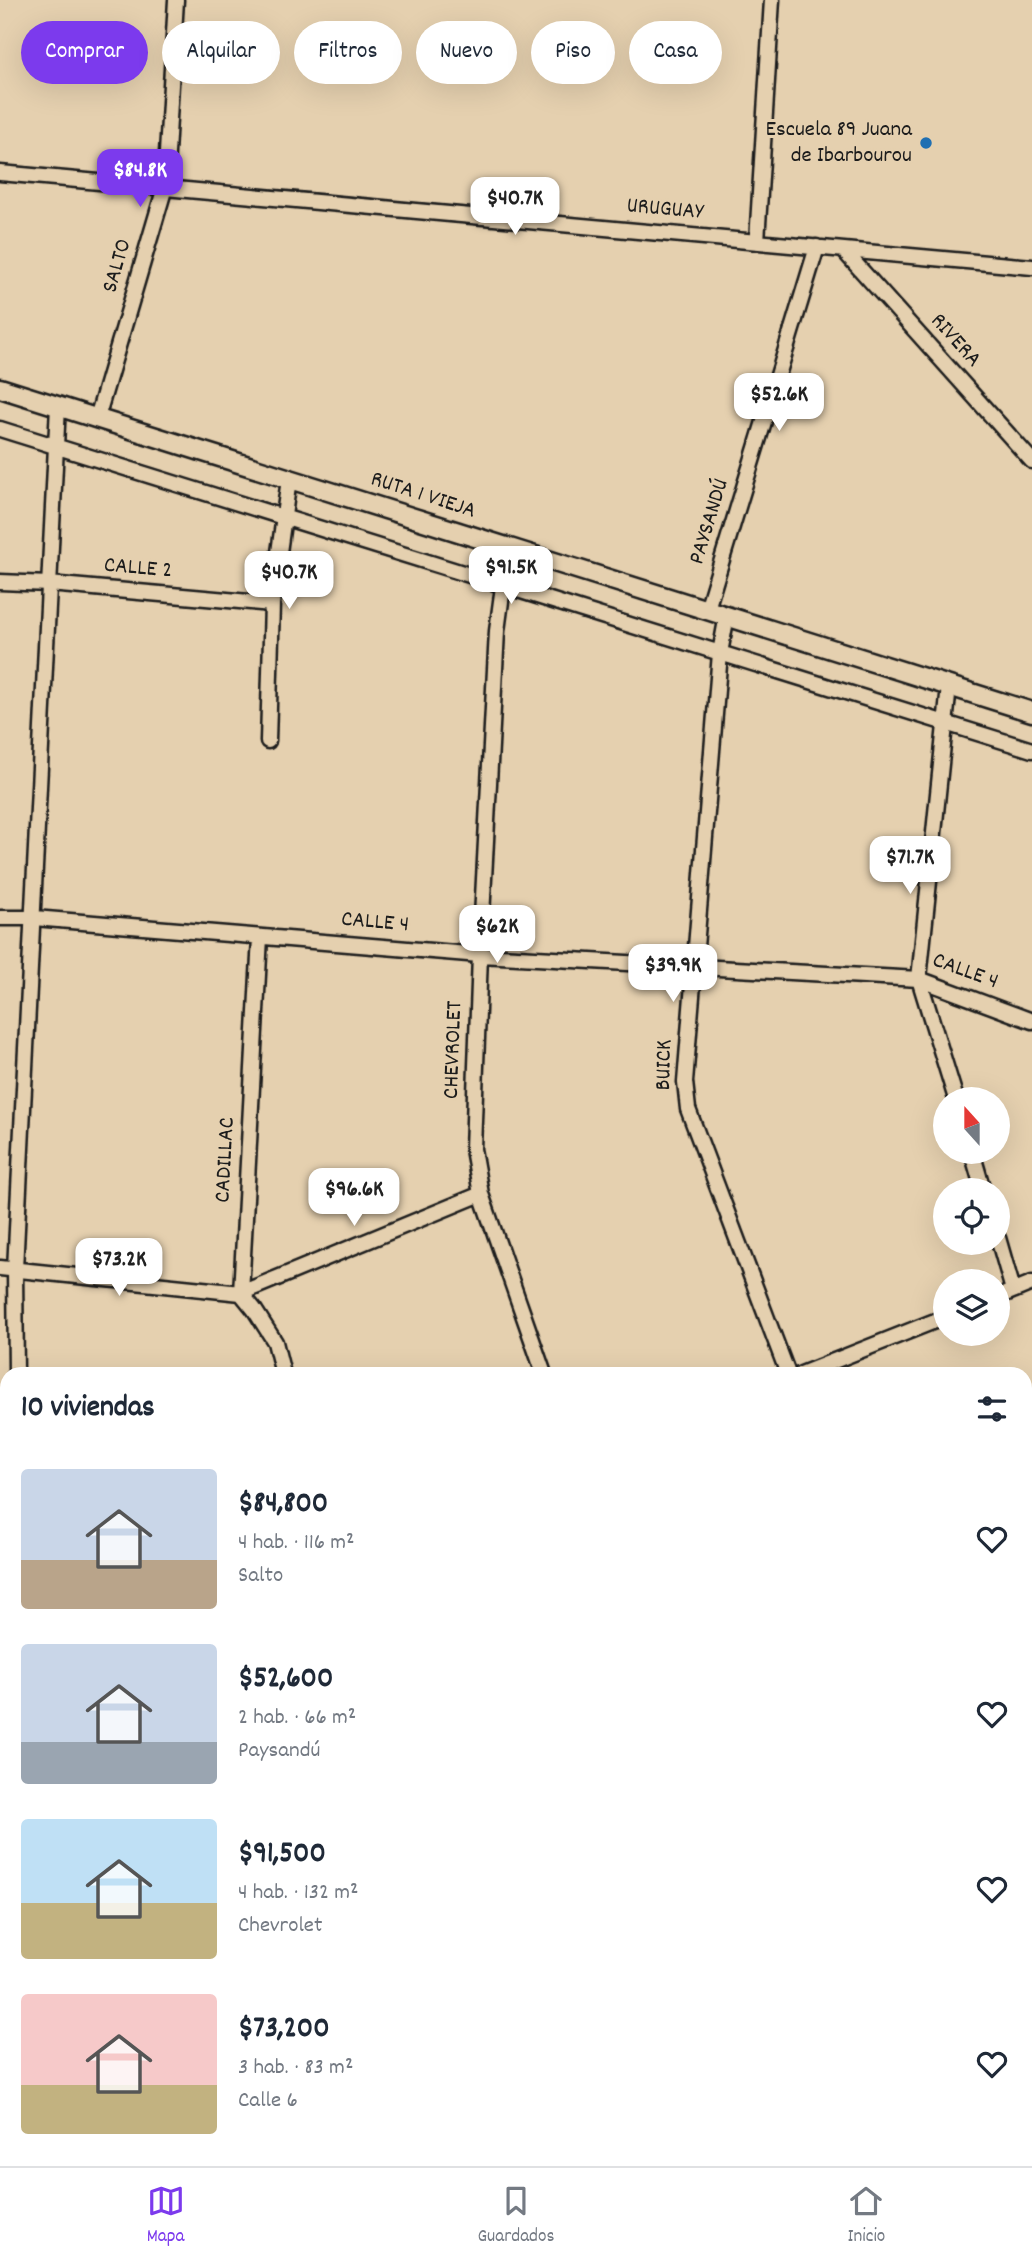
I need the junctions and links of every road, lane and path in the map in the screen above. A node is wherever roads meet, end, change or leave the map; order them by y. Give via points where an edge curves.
1 (176, 0) edge
2 (772, 0) edge
3 (0, 173) edge
4 (165, 187) junction
5 (757, 241) junction
6 (817, 247) junction
7 (844, 251) junction
8 (1032, 267) edge
9 (0, 388) edge
10 (58, 406) junction
11 (97, 418) junction
12 (0, 429) edge
13 (56, 447) junction
14 (1032, 461) edge
15 (289, 479) junction
16 (283, 517) junction
17 (508, 549) junction
18 (0, 582) edge
19 (49, 584) junction
20 (503, 585) junction
21 (272, 604) junction
22 (707, 608) junction
23 (727, 615) junction
24 (720, 653) junction
25 (949, 686) junction
26 (1032, 712) edge
27 (945, 723) junction
28 (268, 741) dead end
29 (1032, 750) edge
30 (0, 918) edge
31 (34, 918) junction
32 (260, 937) junction
33 (480, 955) junction
34 (694, 966) junction
35 (919, 979) junction
36 (1032, 1021) edge
37 (952, 1087) edge
38 (481, 1195) junction
39 (1003, 1255) edge
40 (7, 1269) edge
41 (1032, 1283) edge
42 (1013, 1290) junction
43 (1010, 1291) edge
44 (241, 1293) junction
45 (933, 1322) edge
46 (15, 1367) edge
47 (281, 1367) edge
48 (542, 1367) edge
49 (785, 1367) edge
50 (819, 1367) edge

1 - 4 street, SALTO
2 - 5 street
3 - 4 street, URUGUAY
4 - 5 street, URUGUAY
4 - 11 street, SALTO
5 - 6 street, URUGUAY
6 - 7 street, URUGUAY
6 - 22 street, PAYSANDÚ
7 - 8 street, URUGUAY
7 - 14 street, RIVERA
9 - 10 street, RUTA 1 VIEJA
10 - 11 street, RUTA 1 VIEJA
10 - 13 street
11 - 15 street, RUTA 1 VIEJA
12 - 13 street
13 - 16 street
13 - 19 street
15 - 16 street
15 - 17 street, RUTA 1 VIEJA
16 - 20 street
16 - 21 street
17 - 20 street, CHEVROLET
17 - 22 street, RUTA 1 VIEJA
18 - 19 street, CALLE 2
19 - 21 street, CALLE 2
19 - 31 street
20 - 24 street
20 - 33 street, CHEVROLET
21 - 28 street
22 - 23 street, RUTA 1 VIEJA
23 - 24 street, BUICK
23 - 25 street, RUTA 1 VIEJA
24 - 27 street
24 - 34 street, BUICK
25 - 26 street, RUTA 1 VIEJA
25 - 27 street
27 - 29 street
27 - 35 street
30 - 31 street, CALLE 4
31 - 32 street, CALLE 4
31 - 40 street
32 - 33 street, CALLE 4
32 - 44 street, CADILLAC
33 - 34 street, CALLE 4
33 - 38 street, CHEVROLET via 473,1149
34 - 35 street, CALLE 4
34 - 49 street, BUICK via 685,1082 688,1109
35 - 36 street, CALLE 4
35 - 37 street
38 - 44 street
38 - 48 street, CHEVROLET
39 - 42 street
40 - 44 street
40 - 46 street
41 - 42 street
42 - 43 street
44 - 47 street via 275,1342
45 - 50 street

